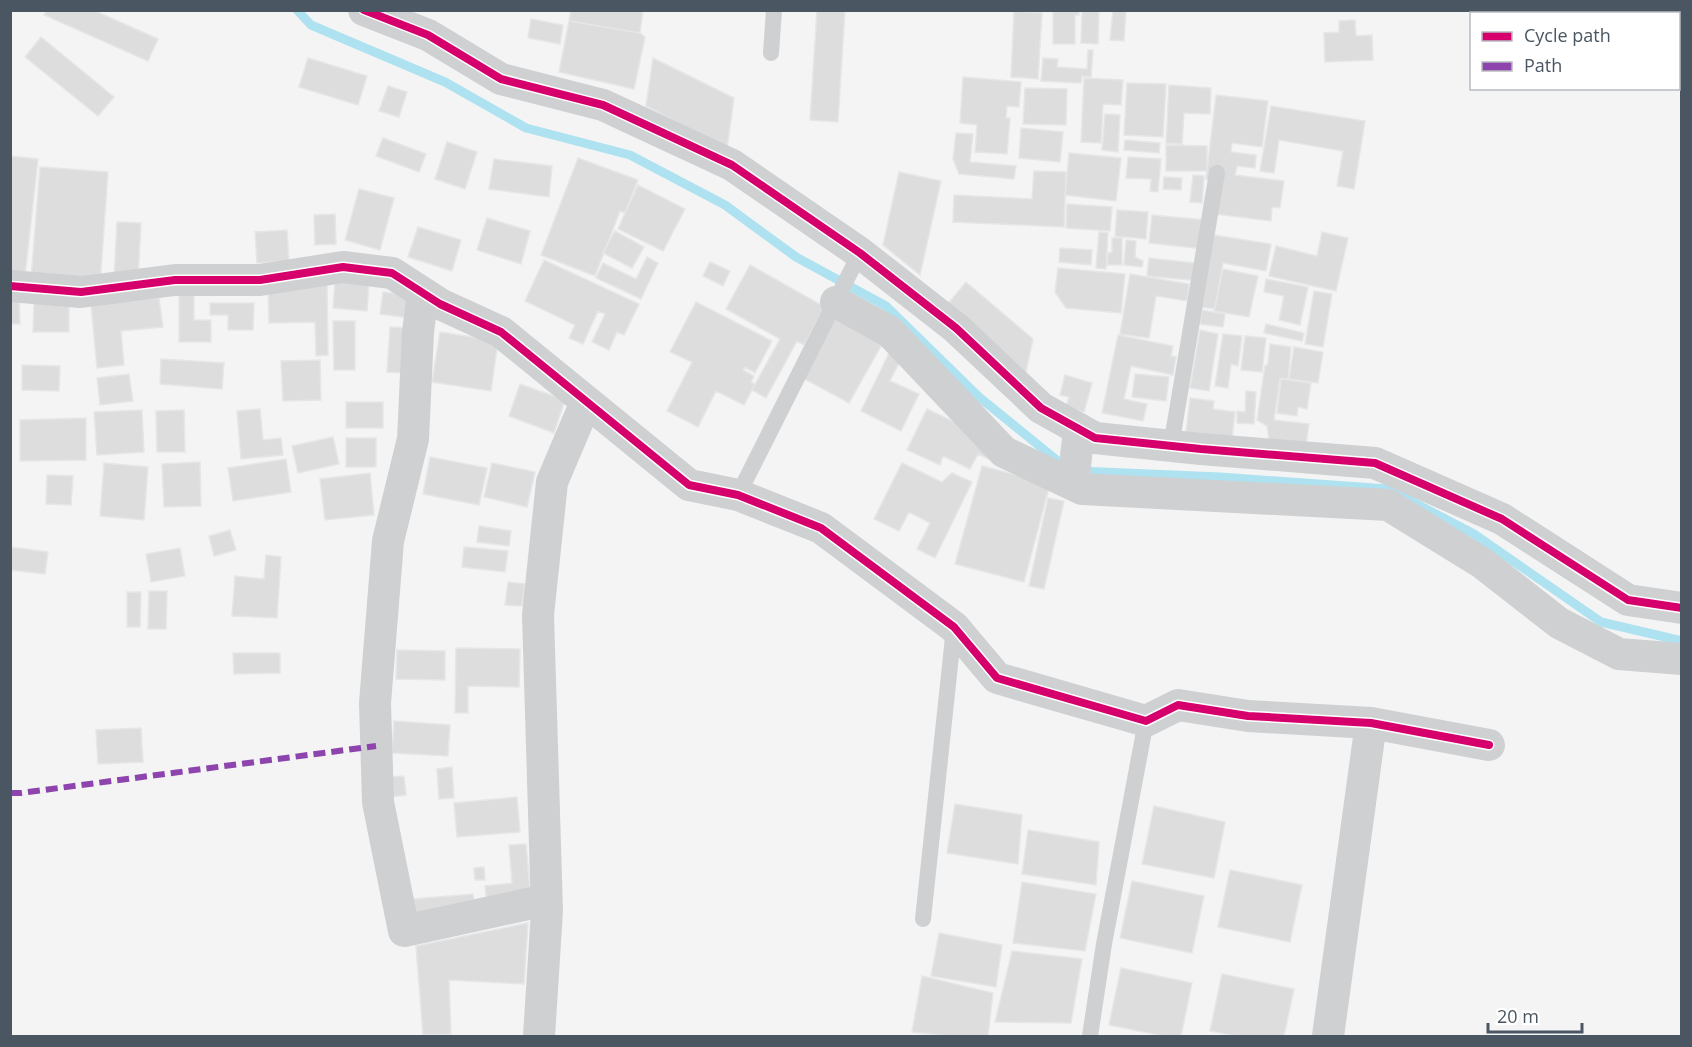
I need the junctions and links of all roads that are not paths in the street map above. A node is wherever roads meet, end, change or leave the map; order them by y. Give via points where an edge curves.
1 (364, 10) edge
2 (774, 10) edge
3 (771, 53) dead end
4 (1217, 173) dead end
5 (857, 259) junction
6 (10, 286) edge
7 (423, 293) junction
8 (836, 302) junction
9 (586, 402) junction
10 (1079, 429) junction
11 (1171, 446) junction
12 (1395, 471) junction
13 (1073, 486) junction
14 (738, 495) junction
15 (1388, 505) junction
16 (1682, 608) edge
17 (954, 627) junction
18 (1682, 659) edge
19 (1146, 721) junction
20 (1371, 723) junction
21 (1489, 745) dead end
22 (546, 900) junction
23 (923, 919) dead end
24 (539, 1036) edge
25 (1090, 1036) edge
26 (1328, 1036) edge

1 - 5 street via 428,34 501,79 603,105 732,165
2 - 3 lane
4 - 11 lane
5 - 8 lane
5 - 10 street via 956,328 1041,408
6 - 7 street via 81,292 175,280 260,280 343,267 392,273
7 - 9 street via 501,332
7 - 22 street via 413,439 388,541 375,703 378,802 404,932
8 - 13 street via 890,332 1004,452
8 - 14 lane
9 - 14 street via 688,485
9 - 22 street via 552,482 538,615
10 - 11 street via 1095,438
10 - 13 street
11 - 12 street via 1375,463
12 - 15 street
12 - 16 street via 1502,519 1628,600
13 - 15 street
14 - 17 street via 820,528
15 - 18 street via 1482,563 1559,623 1620,654
17 - 19 street via 997,678
17 - 23 lane
19 - 20 street via 1178,705 1248,716
19 - 25 lane
20 - 21 street
20 - 26 street
22 - 24 street

